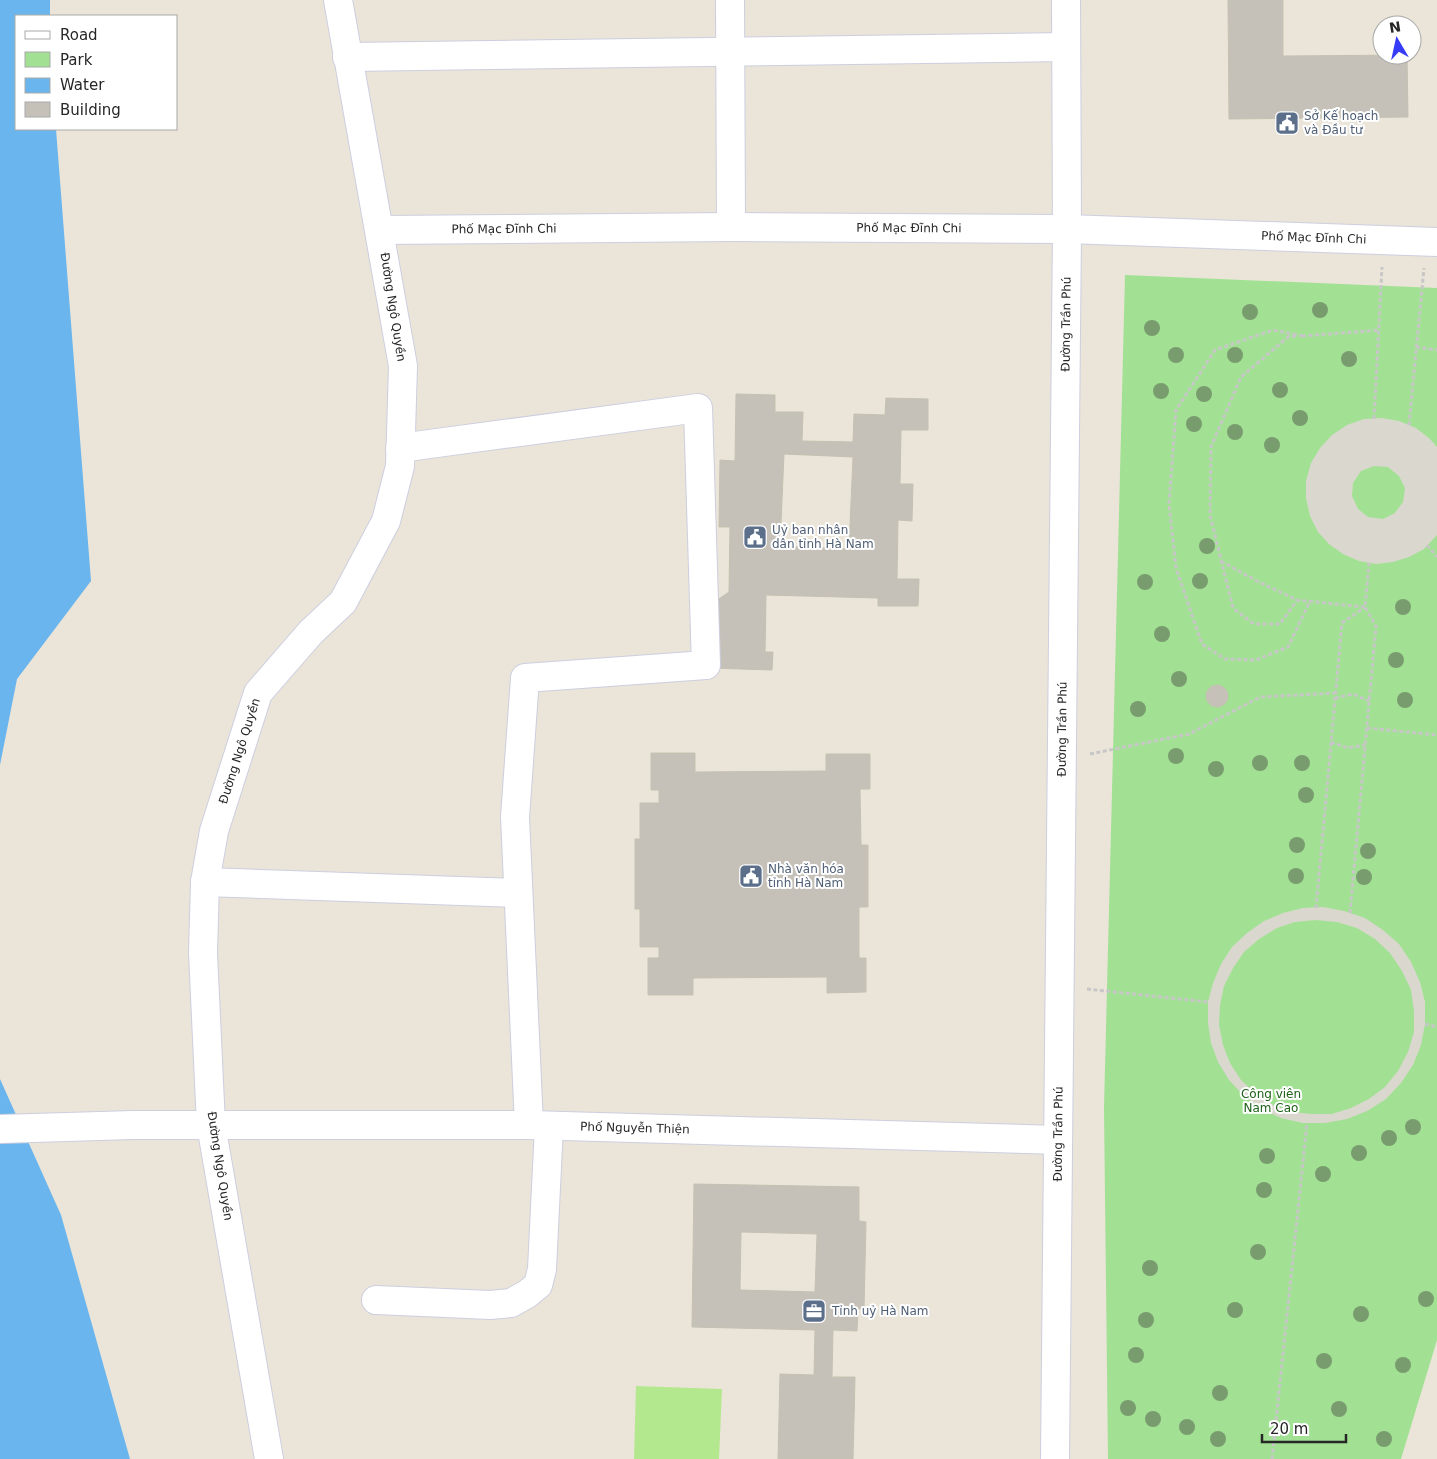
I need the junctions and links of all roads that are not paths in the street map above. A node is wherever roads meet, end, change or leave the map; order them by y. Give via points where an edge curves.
1 (338, 0) edge
2 (730, 0) edge
3 (1066, 0) edge
4 (1066, 47) junction
5 (731, 52) junction
6 (347, 57) junction
7 (730, 228) junction
8 (1067, 228) junction
9 (380, 230) junction
10 (1432, 242) edge
11 (400, 448) junction
12 (205, 882) junction
13 (518, 894) junction
14 (211, 1125) junction
15 (539, 1125) junction
16 (0, 1129) edge
17 (1058, 1140) junction
18 (376, 1300) dead end
19 (269, 1459) edge
20 (1055, 1459) edge

1 - 6 street, Đường Ngô Quyền
2 - 5 street
3 - 4 street, Đường Trần Phú
4 - 5 street
4 - 8 street, Đường Trần Phú
5 - 6 street
5 - 7 street
6 - 9 street, Đường Ngô Quyền
7 - 8 street, Phố Mạc Đĩnh Chi
7 - 9 street, Phố Mạc Đĩnh Chi
8 - 10 street, Phố Mạc Đĩnh Chi
8 - 17 street, Đường Trần Phú
9 - 11 street, Đường Ngô Quyền via 403,366
11 - 12 street, Đường Ngô Quyền via 400,466 386,521 343,602 311,632 258,693 214,831
11 - 13 street via 698,408 706,665 525,678 515,817
12 - 13 street
12 - 14 street, Đường Ngô Quyền via 203,953
13 - 15 street
14 - 15 street, Phố Nguyễn Thiện
14 - 16 street, Phố Nguyễn Thiện
14 - 19 street, Đường Ngô Quyền
15 - 17 street, Phố Nguyễn Thiện
15 - 18 street via 542,1269 538,1285 511,1303
17 - 20 street, Đường Trần Phú

